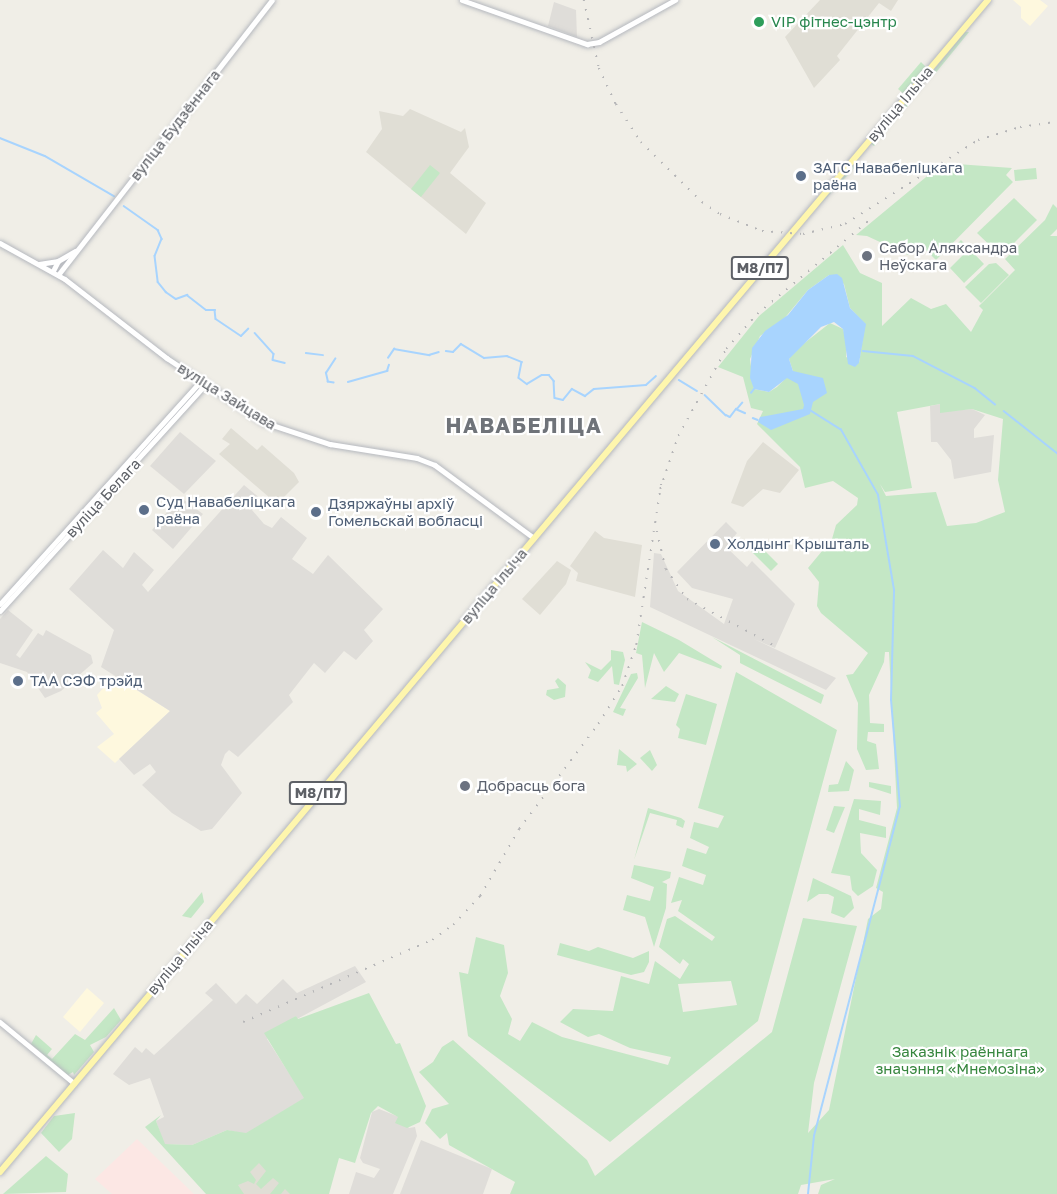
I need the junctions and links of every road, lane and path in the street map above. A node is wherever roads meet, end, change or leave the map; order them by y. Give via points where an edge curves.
1 (272, 0) edge
2 (462, 0) edge
3 (675, 0) edge
4 (988, 0) edge
5 (0, 243) edge
6 (77, 250) junction
7 (58, 261) junction
8 (39, 264) junction
9 (53, 272) junction
10 (58, 275) junction
11 (203, 383) junction
12 (534, 538) junction
13 (0, 604) edge
14 (0, 611) edge
15 (0, 1022) edge
16 (74, 1083) junction
17 (0, 1172) edge

1 - 6 street, вуліца Будзённага
2 - 3 street via 587,44 598,42
4 - 12 main road, вуліца Ільіча / М8/П7
5 - 8 street, вуліца Зайцава
6 - 7 street, вуліца Будзённага
6 - 10 street, вуліца Будзённага
7 - 8 street
7 - 9 street
8 - 9 street, вуліца Зайцава
9 - 10 street, вуліца Зайцава
10 - 11 street, вуліца Зайцава
11 - 12 street, вуліца Зайцава via 283,431 435,465
11 - 13 street, вуліца Белага
11 - 14 street, вуліца Белага
12 - 16 main road, вуліца Ільіча / М8/П7
15 - 16 street
16 - 17 main road, вуліца Ільіча / М8/П7

